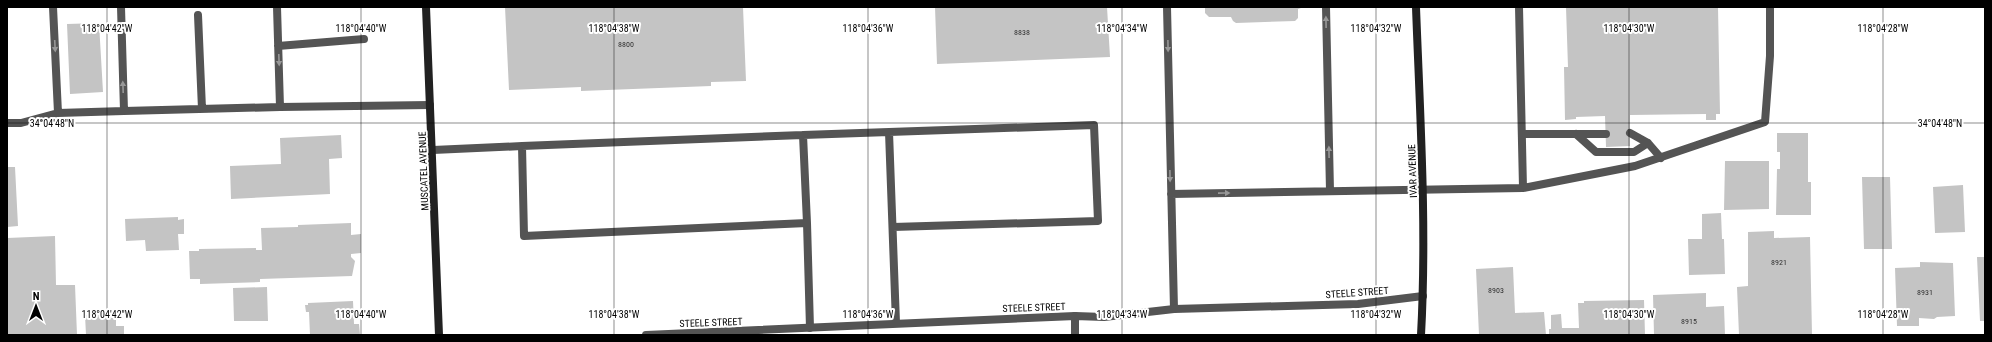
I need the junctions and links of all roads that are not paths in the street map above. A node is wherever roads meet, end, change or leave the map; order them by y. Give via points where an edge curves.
1 (53, 7) edge
2 (121, 7) edge
3 (277, 7) edge
4 (426, 7) edge
5 (1167, 7) edge
6 (1326, 7) edge
7 (1416, 7) edge
8 (1519, 7) edge
9 (1770, 7) edge
10 (198, 15) dead end
11 (364, 39) dead end
12 (278, 46) junction
13 (430, 105) junction
14 (280, 106) junction
15 (202, 109) junction
16 (124, 112) junction
17 (58, 113) junction
18 (7, 123) edge
19 (889, 132) junction
20 (1630, 133) dead end
21 (803, 134) junction
22 (1522, 134) junction
23 (1576, 134) junction
24 (1606, 134) dead end
25 (1648, 143) junction
26 (522, 146) junction
27 (433, 150) junction
28 (1661, 158) junction
29 (1523, 188) junction
30 (1422, 190) junction
31 (1330, 191) junction
32 (1171, 194) junction
33 (807, 223) junction
34 (893, 227) junction
35 (1423, 296) junction
36 (1174, 309) junction
37 (1075, 316) junction
38 (896, 323) junction
39 (810, 328) junction
40 (439, 335) edge
41 (646, 335) edge
42 (1075, 335) edge
43 (1421, 335) edge

1 -> 17 street
16 -> 2 street
3 - 12 street
4 - 13 street, MUSCATEL AVENUE
5 -> 32 street
31 -> 6 street
7 - 30 street, IVAR AVENUE
8 - 22 street
9 - 28 street via 1770,56 1765,122
10 - 15 street
11 - 12 street
12 -> 14 street
13 - 14 street
13 - 27 street, MUSCATEL AVENUE
14 - 15 street
15 - 16 street
16 - 17 street
17 - 18 street via 21,123
19 - 21 street
19 - 34 street
19 - 34 street via 1094,125 1098,221
20 - 25 street
21 - 26 street
21 - 33 street
22 - 23 street
22 - 29 street
23 - 24 street
23 - 25 street via 1596,152 1634,152
25 - 28 street
26 - 27 street
26 - 33 street via 524,236
27 - 40 street, MUSCATEL AVENUE
28 - 29 street via 1635,166
29 - 30 street
30 - 31 street
30 - 35 street, IVAR AVENUE
32 -> 31 street
32 - 36 street
33 - 39 street
34 - 38 street
35 - 36 street, STEELE STREET via 1358,304
35 - 43 street, IVAR AVENUE
36 - 37 street, STEELE STREET via 1104,317
37 - 38 street, STEELE STREET
37 - 42 street
38 - 39 street, STEELE STREET
39 - 41 street, STEELE STREET

